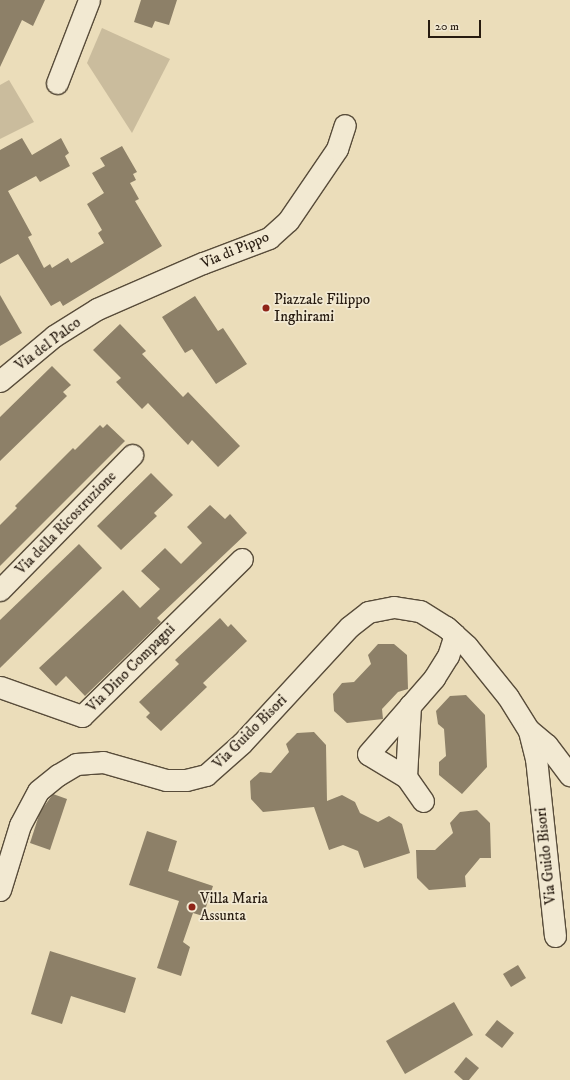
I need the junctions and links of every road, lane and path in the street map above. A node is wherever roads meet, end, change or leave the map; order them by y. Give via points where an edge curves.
1 (89, 0) edge
2 (57, 83) dead end
3 (345, 125) dead end
4 (98, 309) joint
5 (0, 381) edge
6 (132, 455) dead end
7 (242, 559) dead end
8 (0, 590) edge
9 (446, 627) junction
10 (0, 687) edge
11 (410, 705) junction
12 (529, 730) junction
13 (570, 775) edge
14 (406, 777) junction
15 (423, 801) dead end
16 (0, 890) edge
17 (555, 936) dead end

1 - 2 street
3 - 4 street, Via di Pippo via 337,149 288,221 269,238 203,263
4 - 5 street, Via del Palco via 54,336
6 - 8 street, Via della Ricostruzione
7 - 10 street, Via Dino Compagni via 82,716
9 - 11 street via 455,635 448,656 434,678
9 - 12 street, Via Guido Bisori via 466,646 508,697
9 - 16 street, Via Guido Bisori via 420,611 394,607 368,612 349,627 242,743 206,775 186,780 166,780 102,762 76,764 38,791 20,825
11 - 14 street
11 - 14 street via 368,754
12 - 13 street, Via Guido Bisori via 547,745
12 - 17 street, Via Guido Bisori via 536,759
14 - 15 street

